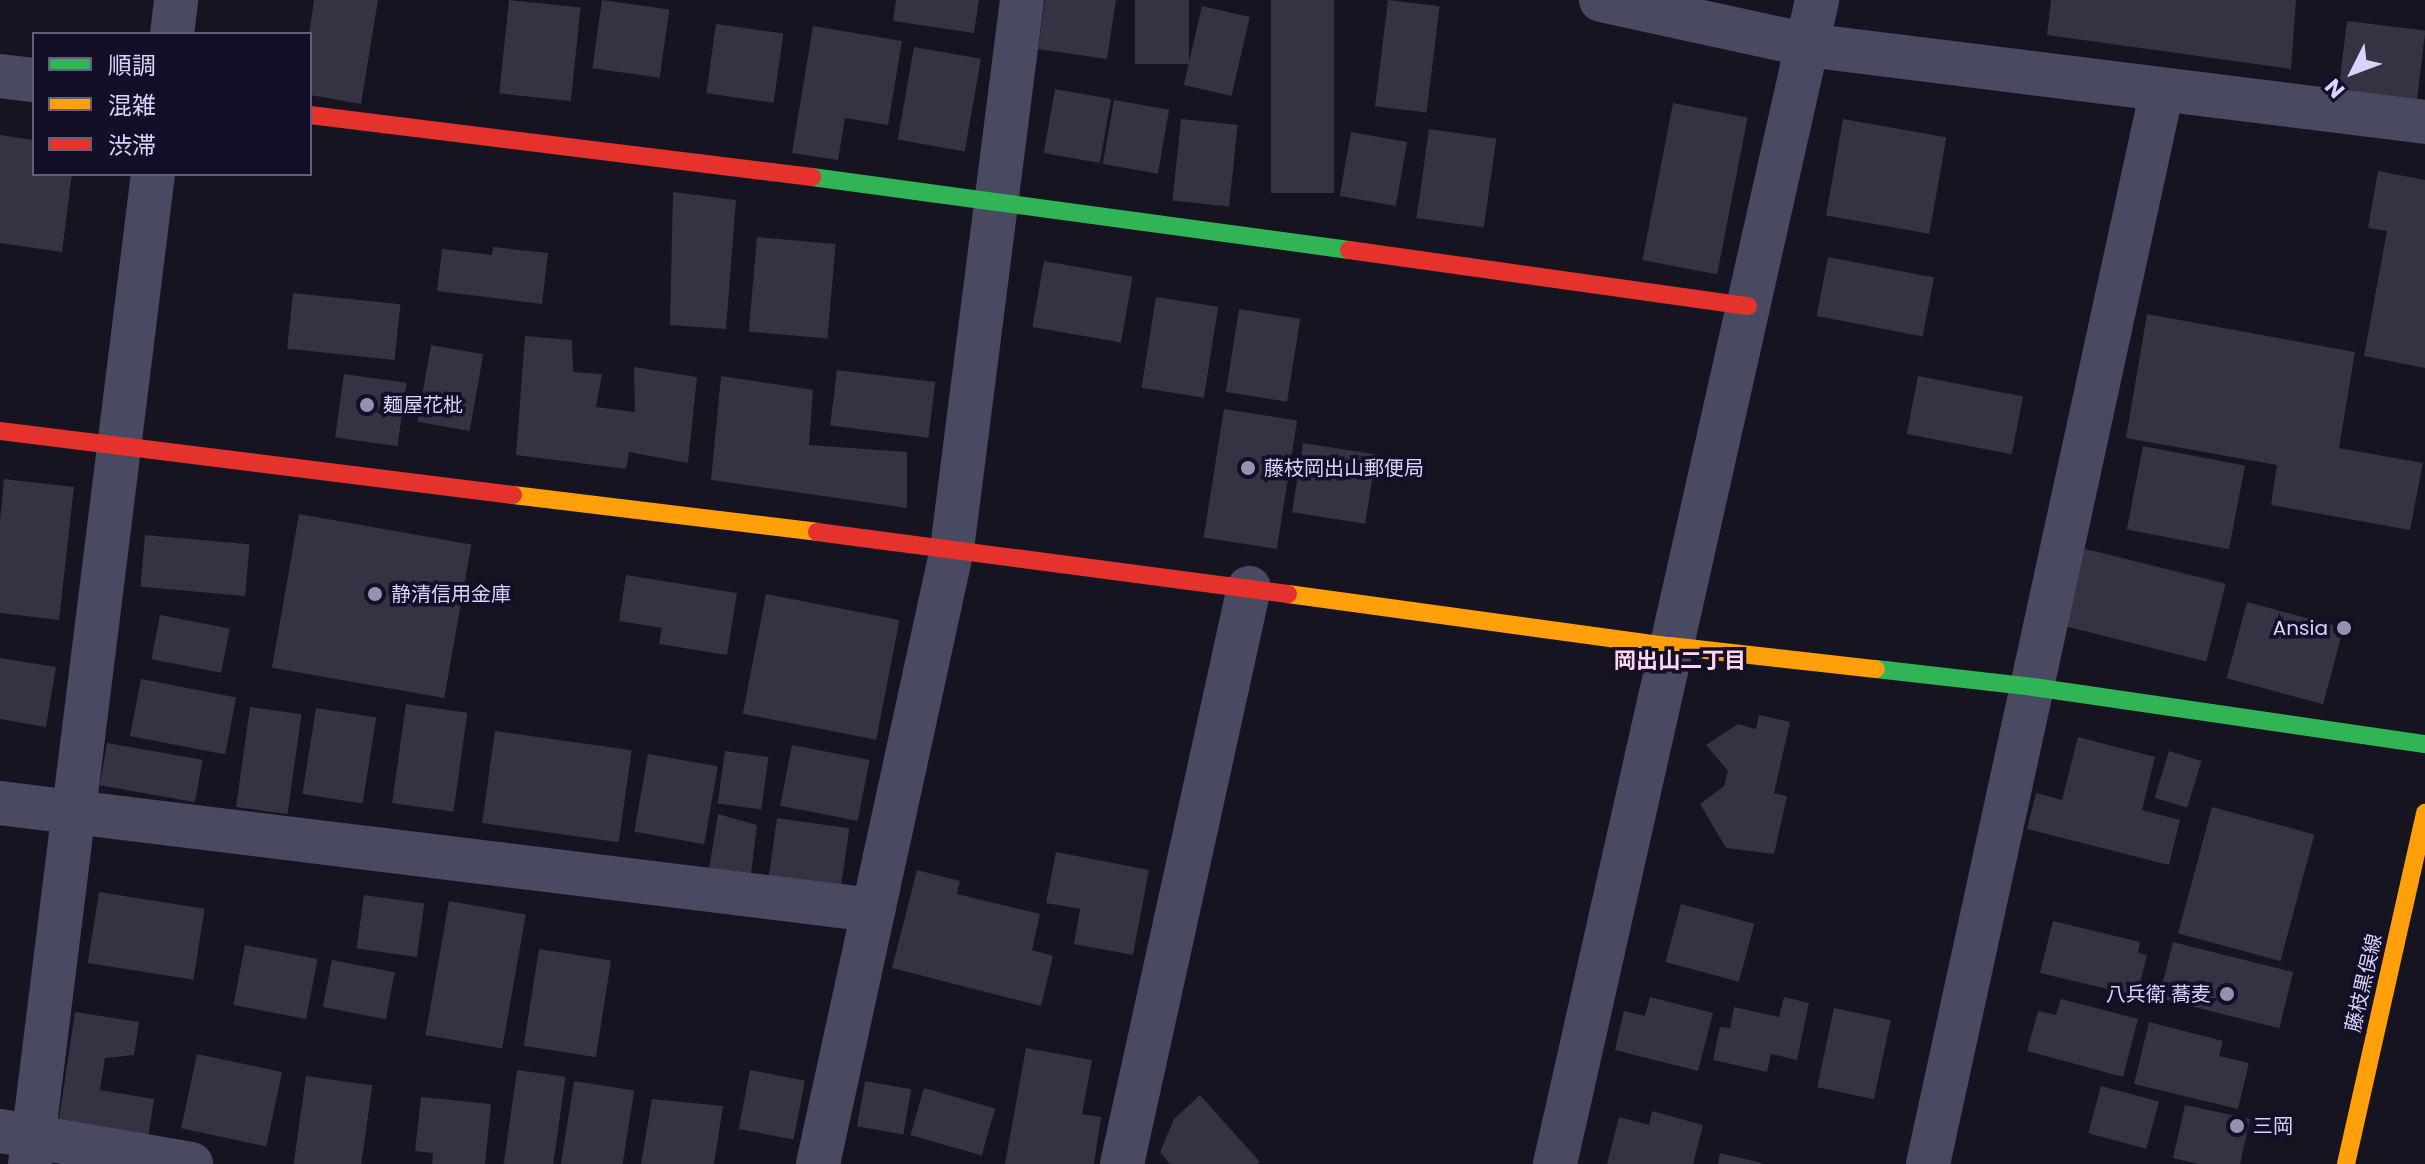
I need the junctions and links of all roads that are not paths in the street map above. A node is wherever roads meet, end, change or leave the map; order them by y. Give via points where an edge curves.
1 (176, 0) edge
2 (1022, 0) edge
3 (1601, 0) edge
4 (1817, 0) edge
5 (172, 32) edge
6 (1807, 45) junction
7 (0, 76) edge
8 (32, 80) edge
9 (2162, 90) junction
10 (312, 115) edge
11 (2425, 122) edge
12 (153, 176) edge
13 (995, 200) junction
14 (1748, 306) junction
15 (0, 431) edge
16 (117, 446) junction
17 (952, 549) junction
18 (1249, 588) junction
19 (1670, 646) junction
20 (2033, 687) junction
21 (2425, 744) edge
22 (0, 803) edge
23 (73, 812) junction
24 (2425, 813) edge
25 (873, 910) junction
26 (21, 1144) edge
27 (191, 1164) edge
28 (818, 1164) edge
29 (1122, 1164) edge
30 (1555, 1164) edge
31 (1928, 1164) edge
32 (2346, 1164) edge

1 - 5 street
2 - 13 street
3 - 6 street
4 - 6 street
6 - 9 street
6 - 14 street
7 - 8 street
9 - 11 street
9 - 20 street
10 - 13 street
12 - 16 street
13 - 14 street
13 - 17 street
14 - 19 street
15 - 16 street
16 - 17 street
16 - 23 street
17 - 18 street
17 - 25 street
18 - 19 street
18 - 29 street
19 - 20 street
19 - 30 street
20 - 21 street
20 - 31 street
22 - 23 street
23 - 25 street
23 - 26 street
24 - 32 street, 藤枝黒俣線
25 - 28 street
26 - 27 street

